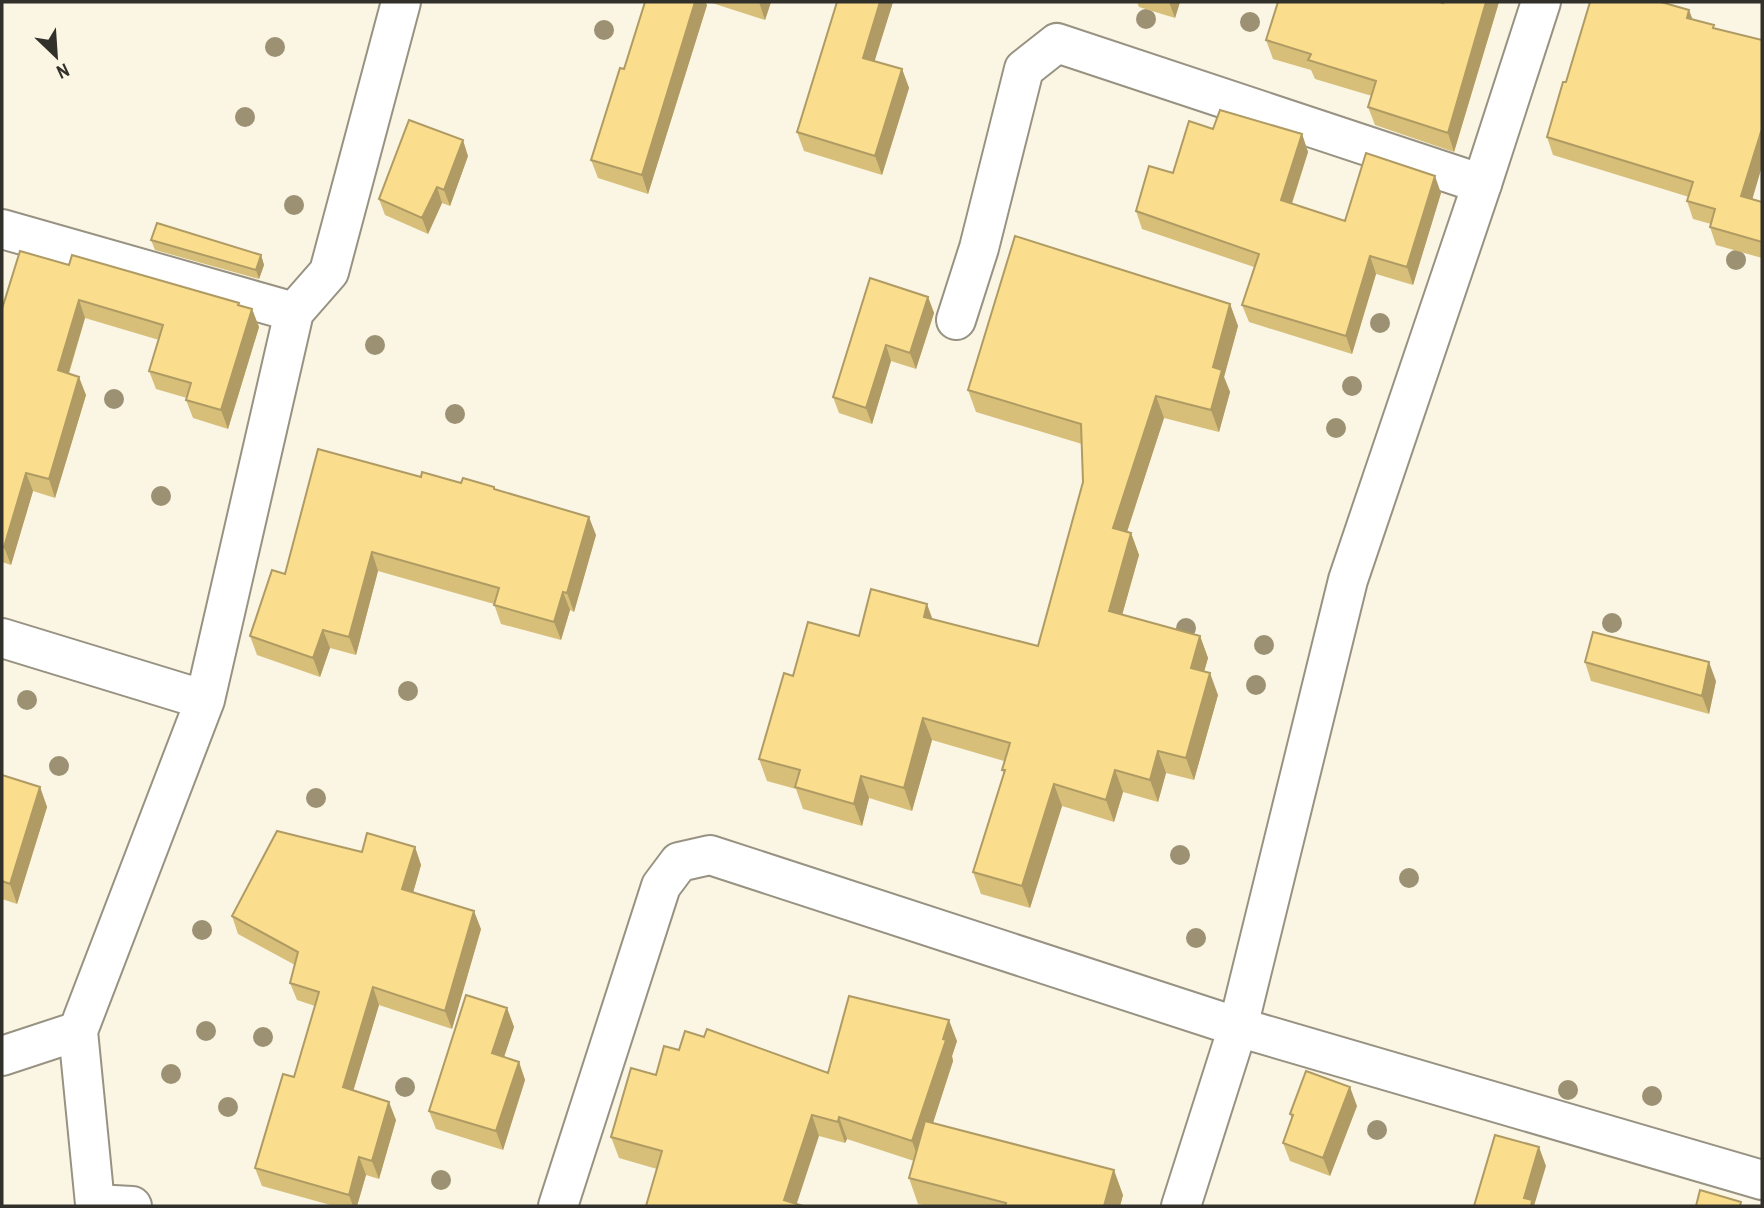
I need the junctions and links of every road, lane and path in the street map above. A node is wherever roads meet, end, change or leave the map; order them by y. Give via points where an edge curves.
1 (401, 2) edge
2 (1541, 2) edge
3 (1482, 184) junction
4 (2, 229) edge
5 (294, 312) junction
6 (956, 320) dead end
7 (2, 638) edge
8 (205, 701) junction
9 (1238, 1027) junction
10 (78, 1031) junction
11 (2, 1056) edge
12 (1762, 1180) edge
13 (132, 1206) edge
14 (558, 1206) edge
15 (1181, 1206) edge

1 - 5 street via 329,272
2 - 3 street
3 - 6 street via 1057,43 1024,69
3 - 9 street via 1348,580
4 - 5 street
5 - 8 street
7 - 8 street
8 - 10 street
9 - 12 street
9 - 14 street via 710,855 679,862 661,886
9 - 15 street
10 - 11 street
10 - 13 street via 95,1204

